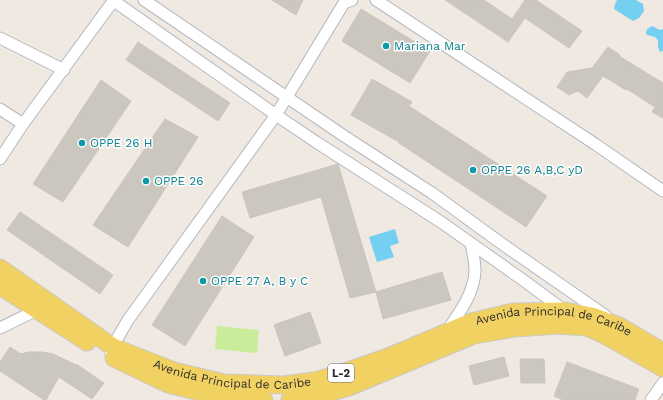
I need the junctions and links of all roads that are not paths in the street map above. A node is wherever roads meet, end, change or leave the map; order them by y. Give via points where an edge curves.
1 (114, 0) edge
2 (144, 0) edge
3 (352, 0) edge
4 (376, 0) edge
5 (0, 38) edge
6 (64, 70) junction
7 (287, 97) junction
8 (0, 108) edge
9 (276, 115) junction
10 (23, 124) junction
11 (0, 159) edge
12 (663, 191) edge
13 (471, 243) junction
14 (0, 268) edge
15 (0, 286) edge
16 (37, 310) junction
17 (565, 311) junction
18 (587, 326) junction
19 (621, 327) junction
20 (0, 328) edge
21 (446, 333) junction
22 (110, 351) junction
23 (663, 352) edge
24 (663, 368) edge
25 (663, 383) edge
26 (264, 400) edge
27 (290, 400) edge
28 (651, 400) edge

1 - 6 street
1 - 9 street
2 - 7 street
3 - 7 street via 344,3
4 - 12 street
5 - 6 street
6 - 10 street
7 - 9 street
7 - 19 street via 432,193
8 - 10 street
9 - 13 street
9 - 22 street via 128,320
10 - 11 street
13 - 17 street
13 - 21 street via 475,272 473,284 463,307
14 - 22 main road, Avenida Principal de Caribe / L-2
15 - 16 main road, Avenida Principal de Caribe / L-2
16 - 20 street
16 - 22 main road, Avenida Principal de Caribe / L-2
17 - 18 street
17 - 19 main road, Avenida Principal de Caribe / L-2 via 592,316
17 - 21 main road, Avenida Principal de Caribe / L-2 via 512,312 471,322
18 - 24 main road, Avenida Principal de Caribe / L-2
18 - 27 main road, Avenida Principal de Caribe / L-2 via 515,328 474,335 349,387 318,396
19 - 23 main road, Avenida Principal de Caribe / L-2
21 - 22 main road, Avenida Principal de Caribe / L-2 via 345,372 315,381 284,385 224,383
22 - 26 main road, Avenida Principal de Caribe / L-2 via 168,384 224,398
25 - 28 street

